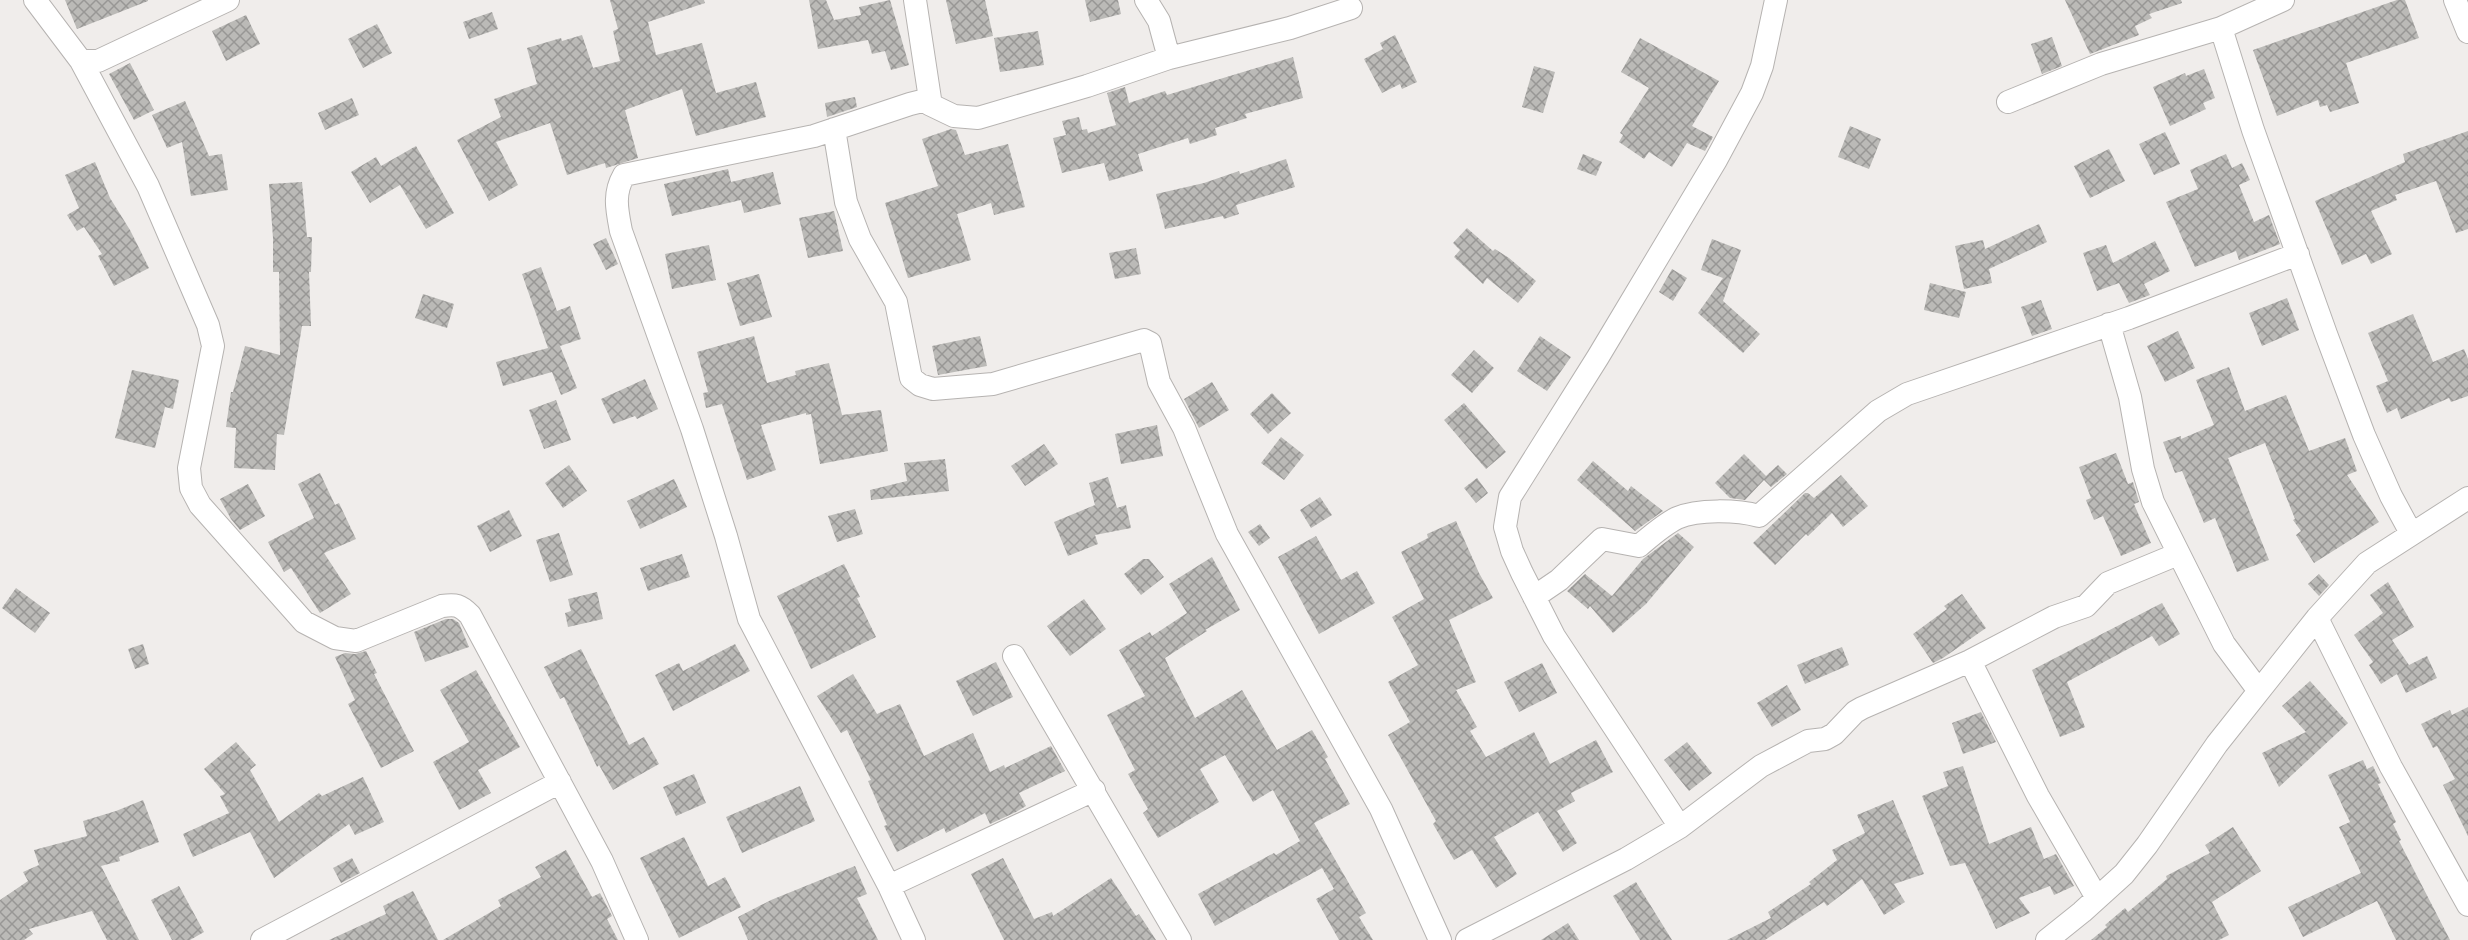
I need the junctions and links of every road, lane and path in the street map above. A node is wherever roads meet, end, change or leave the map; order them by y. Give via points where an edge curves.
1 (35, 0) edge
2 (228, 0) edge
3 (915, 0) edge
4 (1146, 0) edge
5 (1776, 0) edge
6 (2283, 0) edge
7 (2455, 0) edge
8 (1351, 8) dead end
9 (2221, 28) junction
10 (2468, 32) edge
11 (1169, 58) junction
12 (81, 61) junction
13 (930, 99) junction
14 (2008, 102) dead end
15 (834, 129) junction
16 (2298, 254) junction
17 (2109, 324) junction
18 (2468, 498) edge
19 (2411, 533) junction
20 (2178, 554) junction
21 (1534, 597) junction
22 (2317, 618) junction
23 (1014, 656) dead end
24 (1970, 661) junction
25 (2259, 691) junction
26 (560, 782) junction
27 (1094, 790) junction
28 (1680, 827) junction
29 (890, 886) junction
30 (2097, 898) junction
31 (2468, 905) edge
32 (262, 940) edge
33 (637, 940) edge
34 (914, 940) edge
35 (1180, 940) edge
36 (1440, 940) edge
37 (1467, 940) edge
38 (2047, 940) edge

1 - 12 street
2 - 12 street via 98,61
3 - 13 street
4 - 11 street via 1159,21
5 - 21 street via 1752,93 1604,347 1510,497 1505,527
6 - 9 street
7 - 10 street
8 - 11 street via 1290,28
9 - 14 street via 2101,64
9 - 16 street
11 - 13 street via 978,118 954,116 929,104
12 - 26 street via 148,186 208,325 213,346 189,468 191,488 200,505 304,622 335,638 356,641 442,606 462,606
13 - 15 street
15 - 29 street via 624,175 615,201 621,231 692,429 749,619
15 - 36 street via 853,224 896,302 911,378 920,385 933,389 993,384 1144,340 1150,343 1159,382 1184,428 1227,534 1381,809
16 - 17 street
16 - 19 street via 2364,435
17 - 20 street via 2130,397 2143,469
17 - 21 street via 1907,394 1878,411 1759,516 1723,511 1678,517 1639,546 1602,539 1559,580
18 - 19 street
19 - 22 street via 2367,562
20 - 24 street via 2108,583 2086,606 2054,617
20 - 25 street via 2224,644
21 - 28 street via 1554,636
22 - 25 street
22 - 31 street via 2385,756
23 - 27 street
24 - 28 street via 1855,712 1834,734 1808,741 1761,766
24 - 30 street via 2038,796
25 - 30 street via 2124,874
26 - 32 street
26 - 33 street via 602,861
27 - 29 street
27 - 35 street
28 - 37 street
29 - 34 street
30 - 38 street

